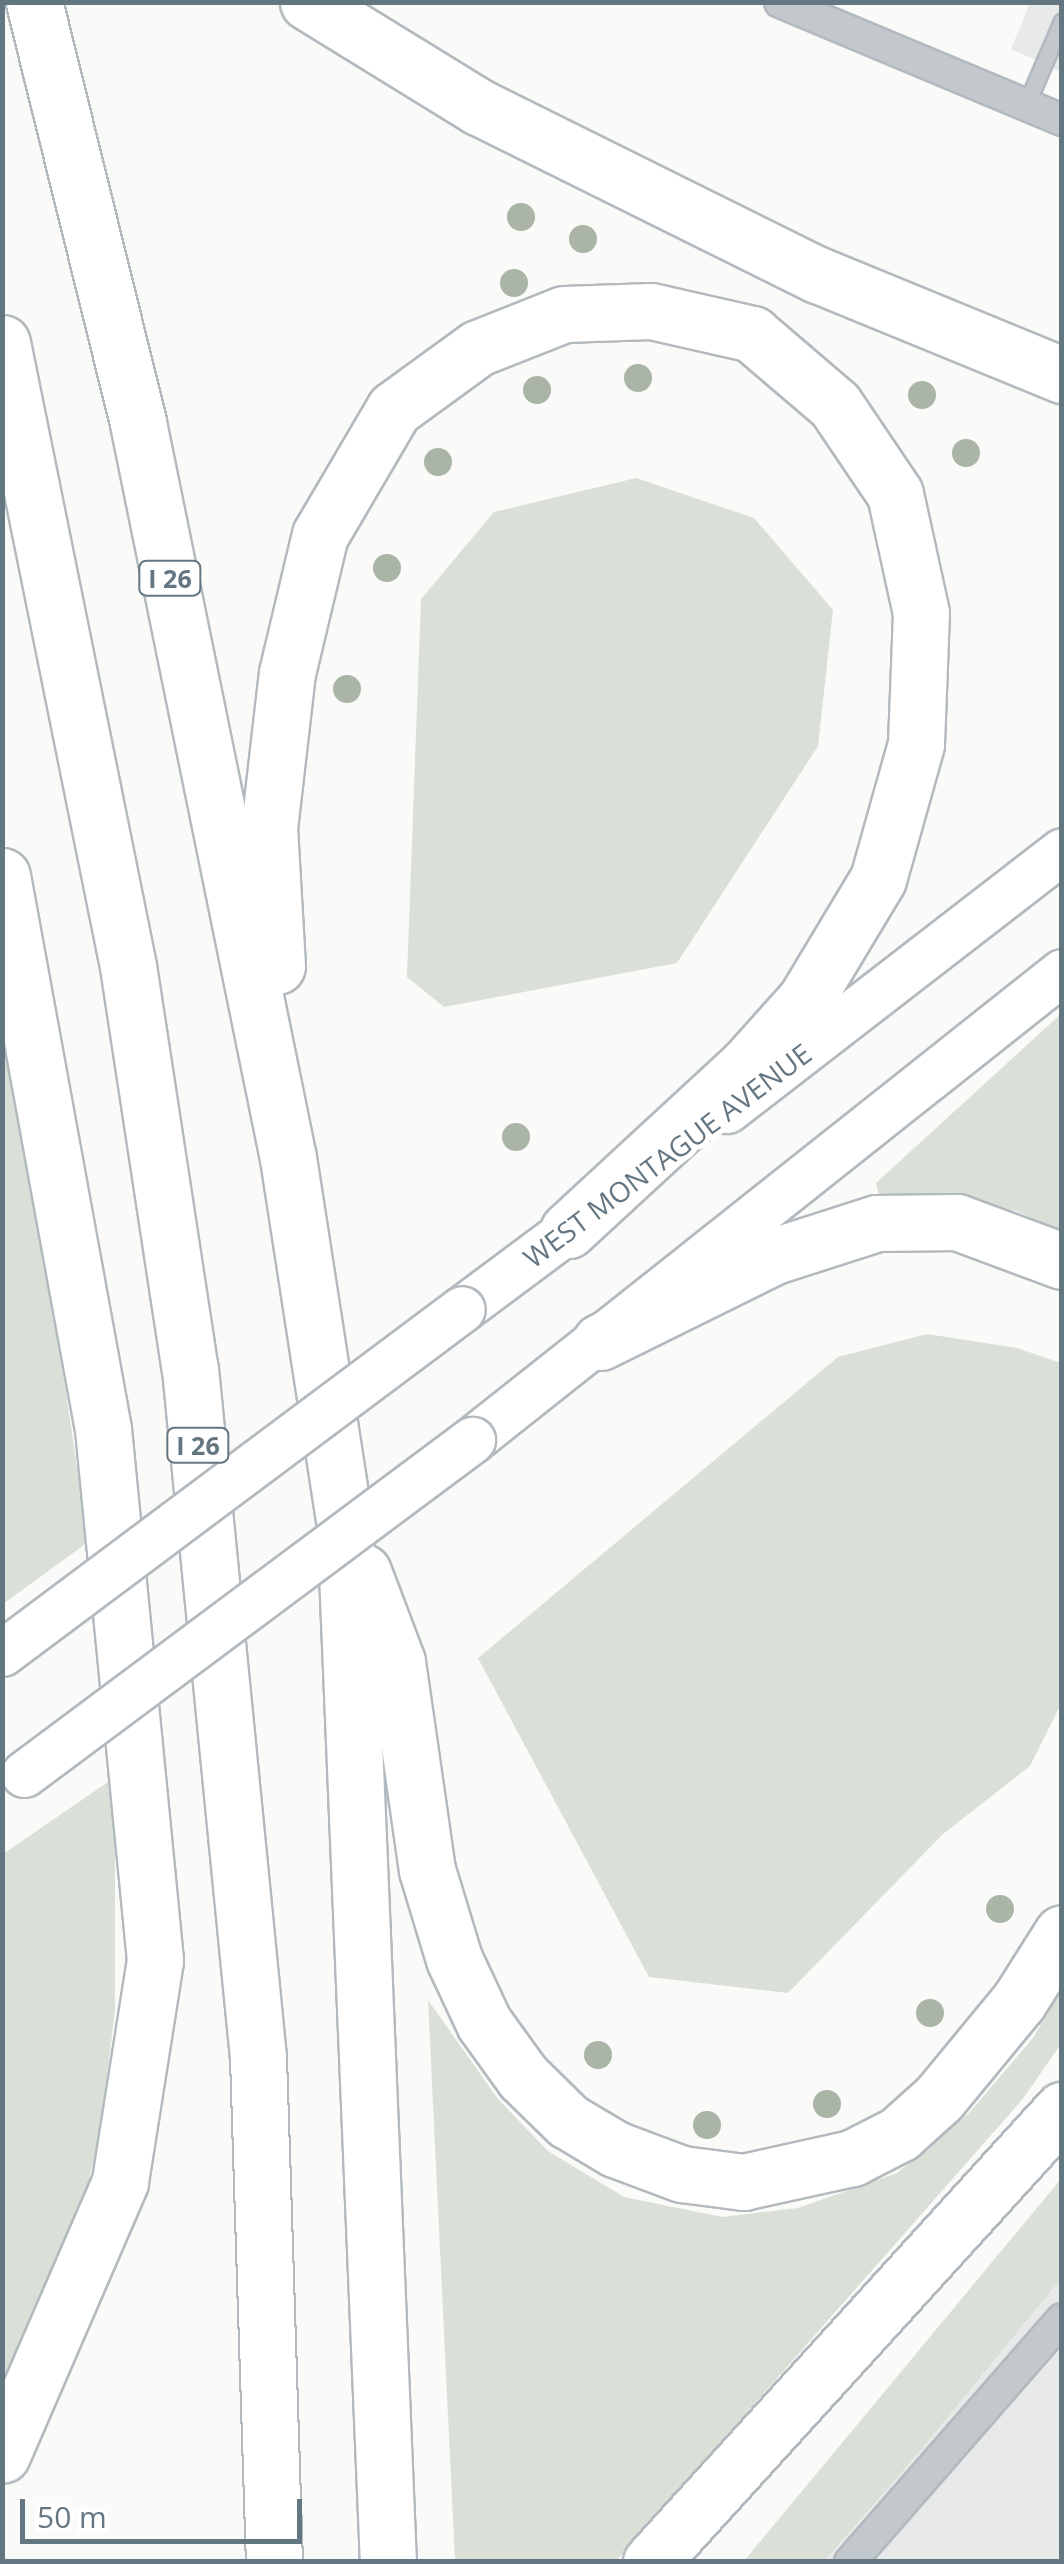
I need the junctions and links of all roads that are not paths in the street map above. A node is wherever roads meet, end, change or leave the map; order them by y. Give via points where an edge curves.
1 (34, 2) edge
2 (308, 2) edge
3 (800, 6) edge
4 (1062, 22) edge
5 (1026, 105) junction
6 (1062, 120) edge
7 (2, 343) edge
8 (1062, 375) edge
9 (1062, 852) edge
10 (2, 876) edge
11 (1062, 972) edge
12 (288, 1158) junction
13 (568, 1230) junction
14 (1062, 1261) edge
15 (600, 1342) junction
16 (345, 1525) junction
17 (2, 1653) edge
18 (13, 1781) edge
19 (1062, 1933) edge
20 (1062, 2082) edge
21 (1062, 2110) edge
22 (995, 2177) junction
23 (1062, 2318) edge
24 (2, 2455) edge
25 (274, 2562) edge
26 (388, 2562) edge
27 (650, 2562) edge
28 (850, 2562) edge

1 - 12 highway, I 26 via 138,423
2 - 8 highway via 478,107 693,214 818,275
3 - 5 street
4 - 5 lane
5 - 6 street
7 - 25 highway, I 26 via 128,966 190,1369 258,2058
9 - 13 main road, WEST MONTAGUE AVENUE
10 - 24 highway via 103,1429 156,1960 120,2182
11 - 15 main road
12 - 13 highway via 270,828 286,673 320,535 394,409 478,348 564,314 651,311 752,334 836,405 895,494 921,614 916,744 878,879 806,1000 746,1066
12 - 16 highway, I 26
13 - 17 main road, WEST MONTAGUE AVENUE, bridge
14 - 15 highway via 956,1222 878,1224 774,1256
15 - 18 main road, bridge
16 - 19 highway via 397,1662 427,1870 454,1959 484,2024 523,2077 568,2122 615,2149 682,2174 743,2182 852,2158 899,2134 976,2059
16 - 26 highway, I 26
20 - 22 highway
21 - 22 highway
22 - 27 highway
23 - 28 street

